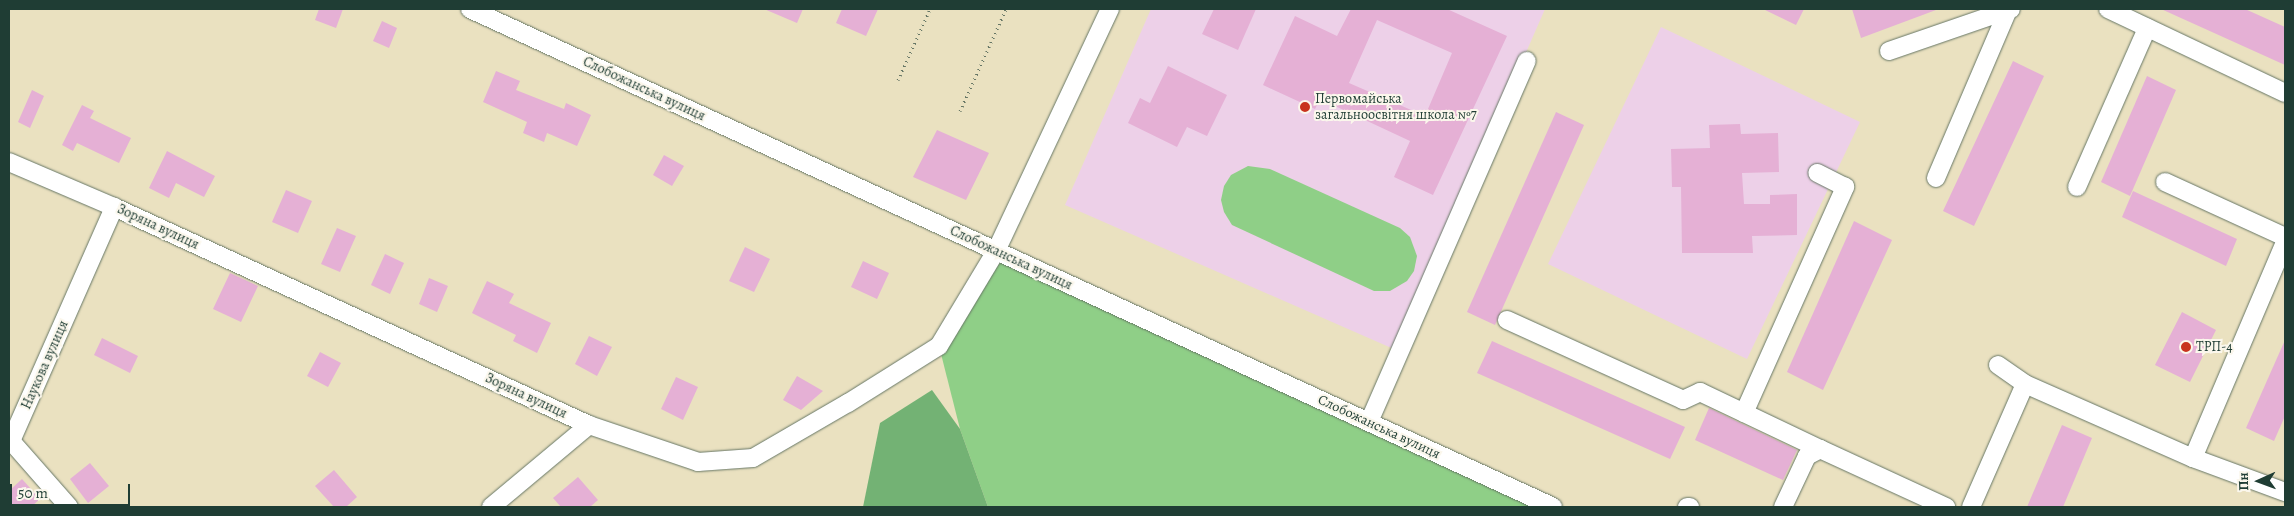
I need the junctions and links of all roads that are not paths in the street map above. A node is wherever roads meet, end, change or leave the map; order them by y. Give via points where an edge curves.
1 (470, 9) edge
2 (1110, 9) edge
3 (2010, 9) edge
4 (2108, 9) edge
5 (2148, 28) junction
6 (1889, 50) dead end
7 (1527, 61) dead end
8 (2285, 93) edge
9 (9, 162) edge
10 (1817, 173) dead end
11 (1936, 178) dead end
12 (2165, 182) dead end
13 (2077, 186) dead end
14 (114, 207) junction
15 (2285, 237) edge
16 (2285, 242) edge
17 (996, 251) junction
18 (1507, 320) dead end
19 (1998, 365) dead end
20 (2025, 384) junction
21 (1744, 413) junction
22 (1369, 422) junction
23 (589, 425) junction
24 (1820, 449) junction
25 (2193, 458) junction
26 (2285, 492) edge
27 (69, 507) edge
28 (491, 507) edge
29 (1553, 507) edge
30 (1687, 507) edge
31 (1690, 507) edge
32 (1783, 507) edge
33 (1946, 507) edge
34 (1971, 507) edge

1 - 17 street, Слобожанська вулиця
2 - 17 street, Зоряна вулиця
3 - 6 street
3 - 11 street
4 - 5 street
5 - 8 street
5 - 13 street
7 - 22 street
9 - 14 street, Зоряна вулиця
10 - 21 street via 1845,187
12 - 15 street
14 - 23 street, Зоряна вулиця
14 - 27 street, Наукова вулиця via 11,441
16 - 25 street
17 - 22 street, Слобожанська вулиця
17 - 23 street, Зоряна вулиця via 939,346 753,458 698,462
18 - 21 street via 1683,400 1700,392
19 - 20 street
20 - 25 street
20 - 34 street
21 - 24 street
22 - 29 street, Слобожанська вулиця
23 - 28 street
24 - 32 street via 1807,456
24 - 33 street
25 - 26 street
30 - 31 street

